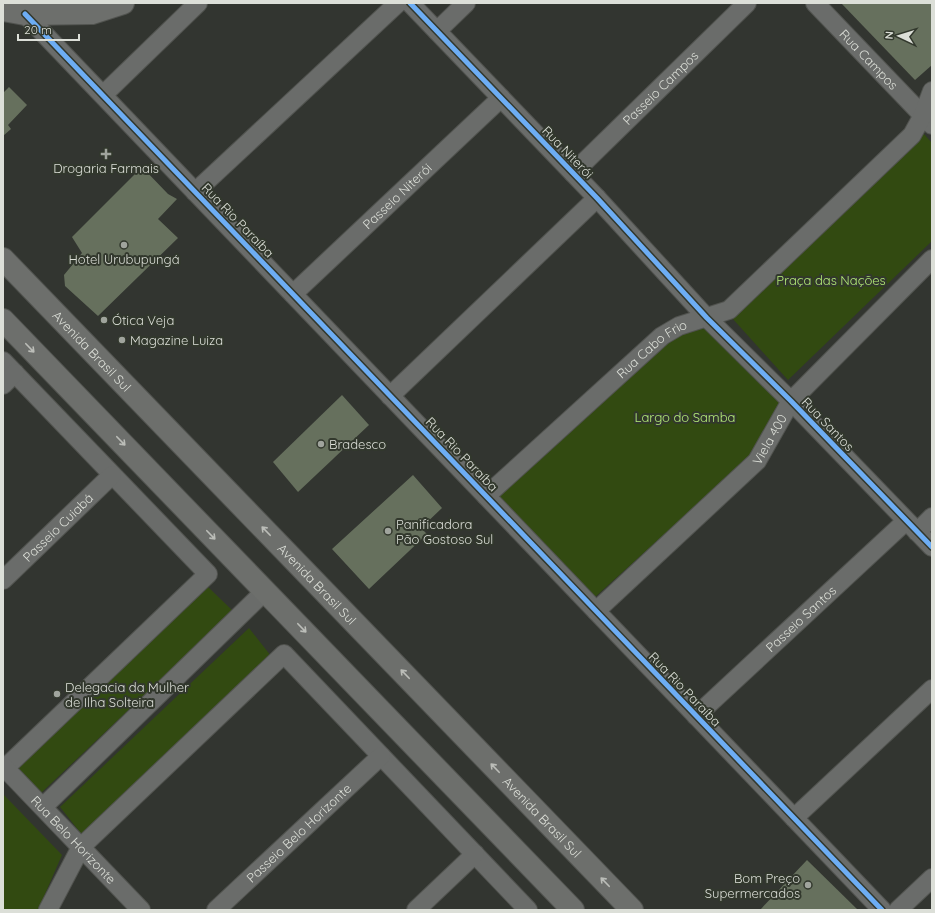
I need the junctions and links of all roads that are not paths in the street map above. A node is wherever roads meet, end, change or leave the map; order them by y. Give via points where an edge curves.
1 (123, 3) edge
2 (198, 3) edge
3 (398, 3) edge
4 (410, 3) edge
5 (466, 3) edge
6 (747, 3) edge
7 (815, 3) edge
8 (3, 10) edge
9 (25, 14) junction
10 (437, 31) junction
11 (932, 91) edge
12 (103, 95) junction
13 (501, 98) junction
14 (927, 120) edge
15 (573, 173) junction
16 (195, 192) junction
17 (597, 198) junction
18 (3, 259) edge
19 (932, 259) edge
20 (293, 294) junction
21 (707, 318) junction
22 (3, 320) edge
23 (7, 373) edge
24 (390, 396) junction
25 (791, 401) junction
26 (112, 475) junction
27 (486, 496) junction
28 (932, 517) edge
29 (911, 526) junction
30 (932, 547) edge
31 (3, 580) edge
32 (265, 591) junction
33 (596, 611) junction
34 (932, 689) edge
35 (696, 716) junction
36 (381, 756) junction
37 (4, 768) edge
38 (43, 807) junction
39 (794, 818) junction
40 (81, 847) junction
41 (475, 854) junction
42 (932, 878) edge
43 (48, 910) edge
44 (141, 910) edge
45 (216, 910) edge
46 (416, 910) edge
47 (528, 910) edge
48 (574, 910) edge
49 (632, 910) edge
50 (882, 910) edge
51 (898, 910) edge

1 - 9 main road via 92,13
2 - 12 street
3 - 16 street
4 - 10 street, Rua Niterói
5 - 10 street
6 - 15 street, Passeio Campos
7 - 14 street, Rua Campos
8 - 9 main road
9 - 12 street, Rua Rio Paraíba
10 - 13 street, Rua Niterói
11 - 14 street, Rua Cabo Frio
12 - 16 street, Rua Rio Paraíba
13 - 15 street, Rua Niterói
13 - 20 street, Passeio Niterói
14 - 21 street, Rua Cabo Frio via 729,310
15 - 17 street, Rua Niterói
16 - 20 street, Rua Rio Paraíba
17 - 21 street, Rua Niterói
17 - 24 street
49 -> 18 main road, Avenida Brasil Sul
19 - 25 street, Viela 400
20 - 24 street, Rua Rio Paraíba
21 - 25 street, Rua Santos
21 - 27 street, Rua Cabo Frio via 679,326 662,336
22 -> 32 main road
23 - 26 street
24 - 27 street, Rua Rio Paraíba
25 - 29 street, Rua Santos
25 - 33 street, Viela 400 via 757,461
26 - 31 street, Passeio Cuiabá
26 - 37 street via 208,574
27 - 33 street, Rua Rio Paraíba
28 - 29 street, Passeio Santos
29 - 30 street, Rua Santos
29 - 35 street, Passeio Santos
32 - 38 street
32 -> 48 main road
33 - 35 street, Rua Rio Paraíba
34 - 39 street
35 - 39 street, Rua Rio Paraíba
36 - 40 street via 284,654
36 - 41 street
36 - 45 street, Passeio Belo Horizonte
37 - 38 street, Rua Belo Horizonte
38 - 40 street, Rua Belo Horizonte
39 - 50 street, Rua Rio Paraíba
40 - 43 street
40 - 44 street, Rua Belo Horizonte
41 - 46 street
41 - 47 street
42 - 51 street

